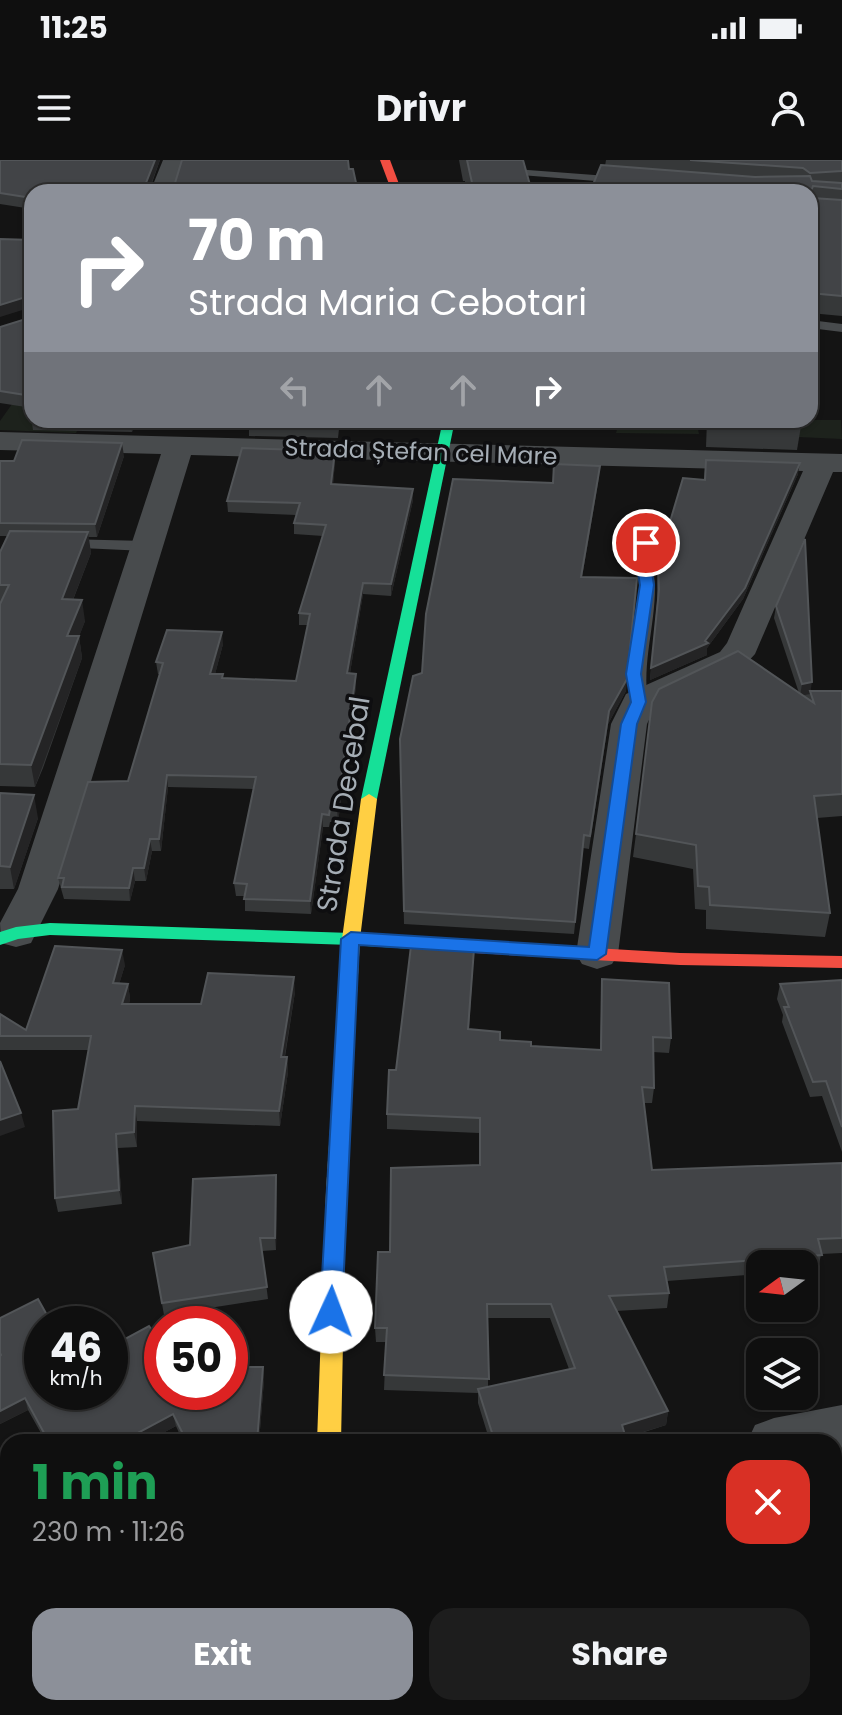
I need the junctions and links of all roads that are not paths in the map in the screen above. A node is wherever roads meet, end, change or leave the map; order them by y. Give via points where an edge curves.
1 (174, 160) edge
2 (492, 171) edge
3 (539, 174) junction
4 (394, 176) edge
5 (634, 181) edge
6 (165, 184) edge
7 (521, 184) edge
8 (537, 184) edge
9 (818, 325) edge
10 (842, 328) edge
11 (448, 428) edge
12 (222, 432) edge
13 (0, 441) edge
14 (179, 444) junction
15 (443, 455) junction
16 (832, 463) edge
17 (41, 543) edge
18 (646, 543) dead end
19 (146, 546) junction
20 (639, 702) junction
21 (26, 802) edge
22 (65, 804) junction
23 (8, 936) edge
24 (351, 939) junction
25 (597, 954) junction
26 (842, 962) edge
27 (842, 1429) edge
28 (329, 1434) edge
29 (816, 1434) edge

1 - 6 street
2 - 3 lane
3 - 5 lane
3 - 8 lane
4 - 7 lane
9 - 10 lane
11 - 15 main road, Strada Decebal
12 - 14 street, Strada Ștefan cel Mare
12 - 15 street, Strada Ștefan cel Mare
13 - 14 street, Strada Ștefan cel Mare
14 - 19 street
15 - 16 street, Strada Ștefan cel Mare
15 - 24 main road, Strada Decebal via 370,788
16 - 20 street via 743,647 732,659
17 - 19 lane
18 - 20 lane via 642,554 647,585 633,674
19 - 22 street
20 - 25 street via 629,724
21 - 22 street
22 - 23 street via 38,889
23 - 24 main road via 50,929
24 - 25 main road
24 - 28 main road, Strada Decebal
25 - 26 main road
27 - 29 street

